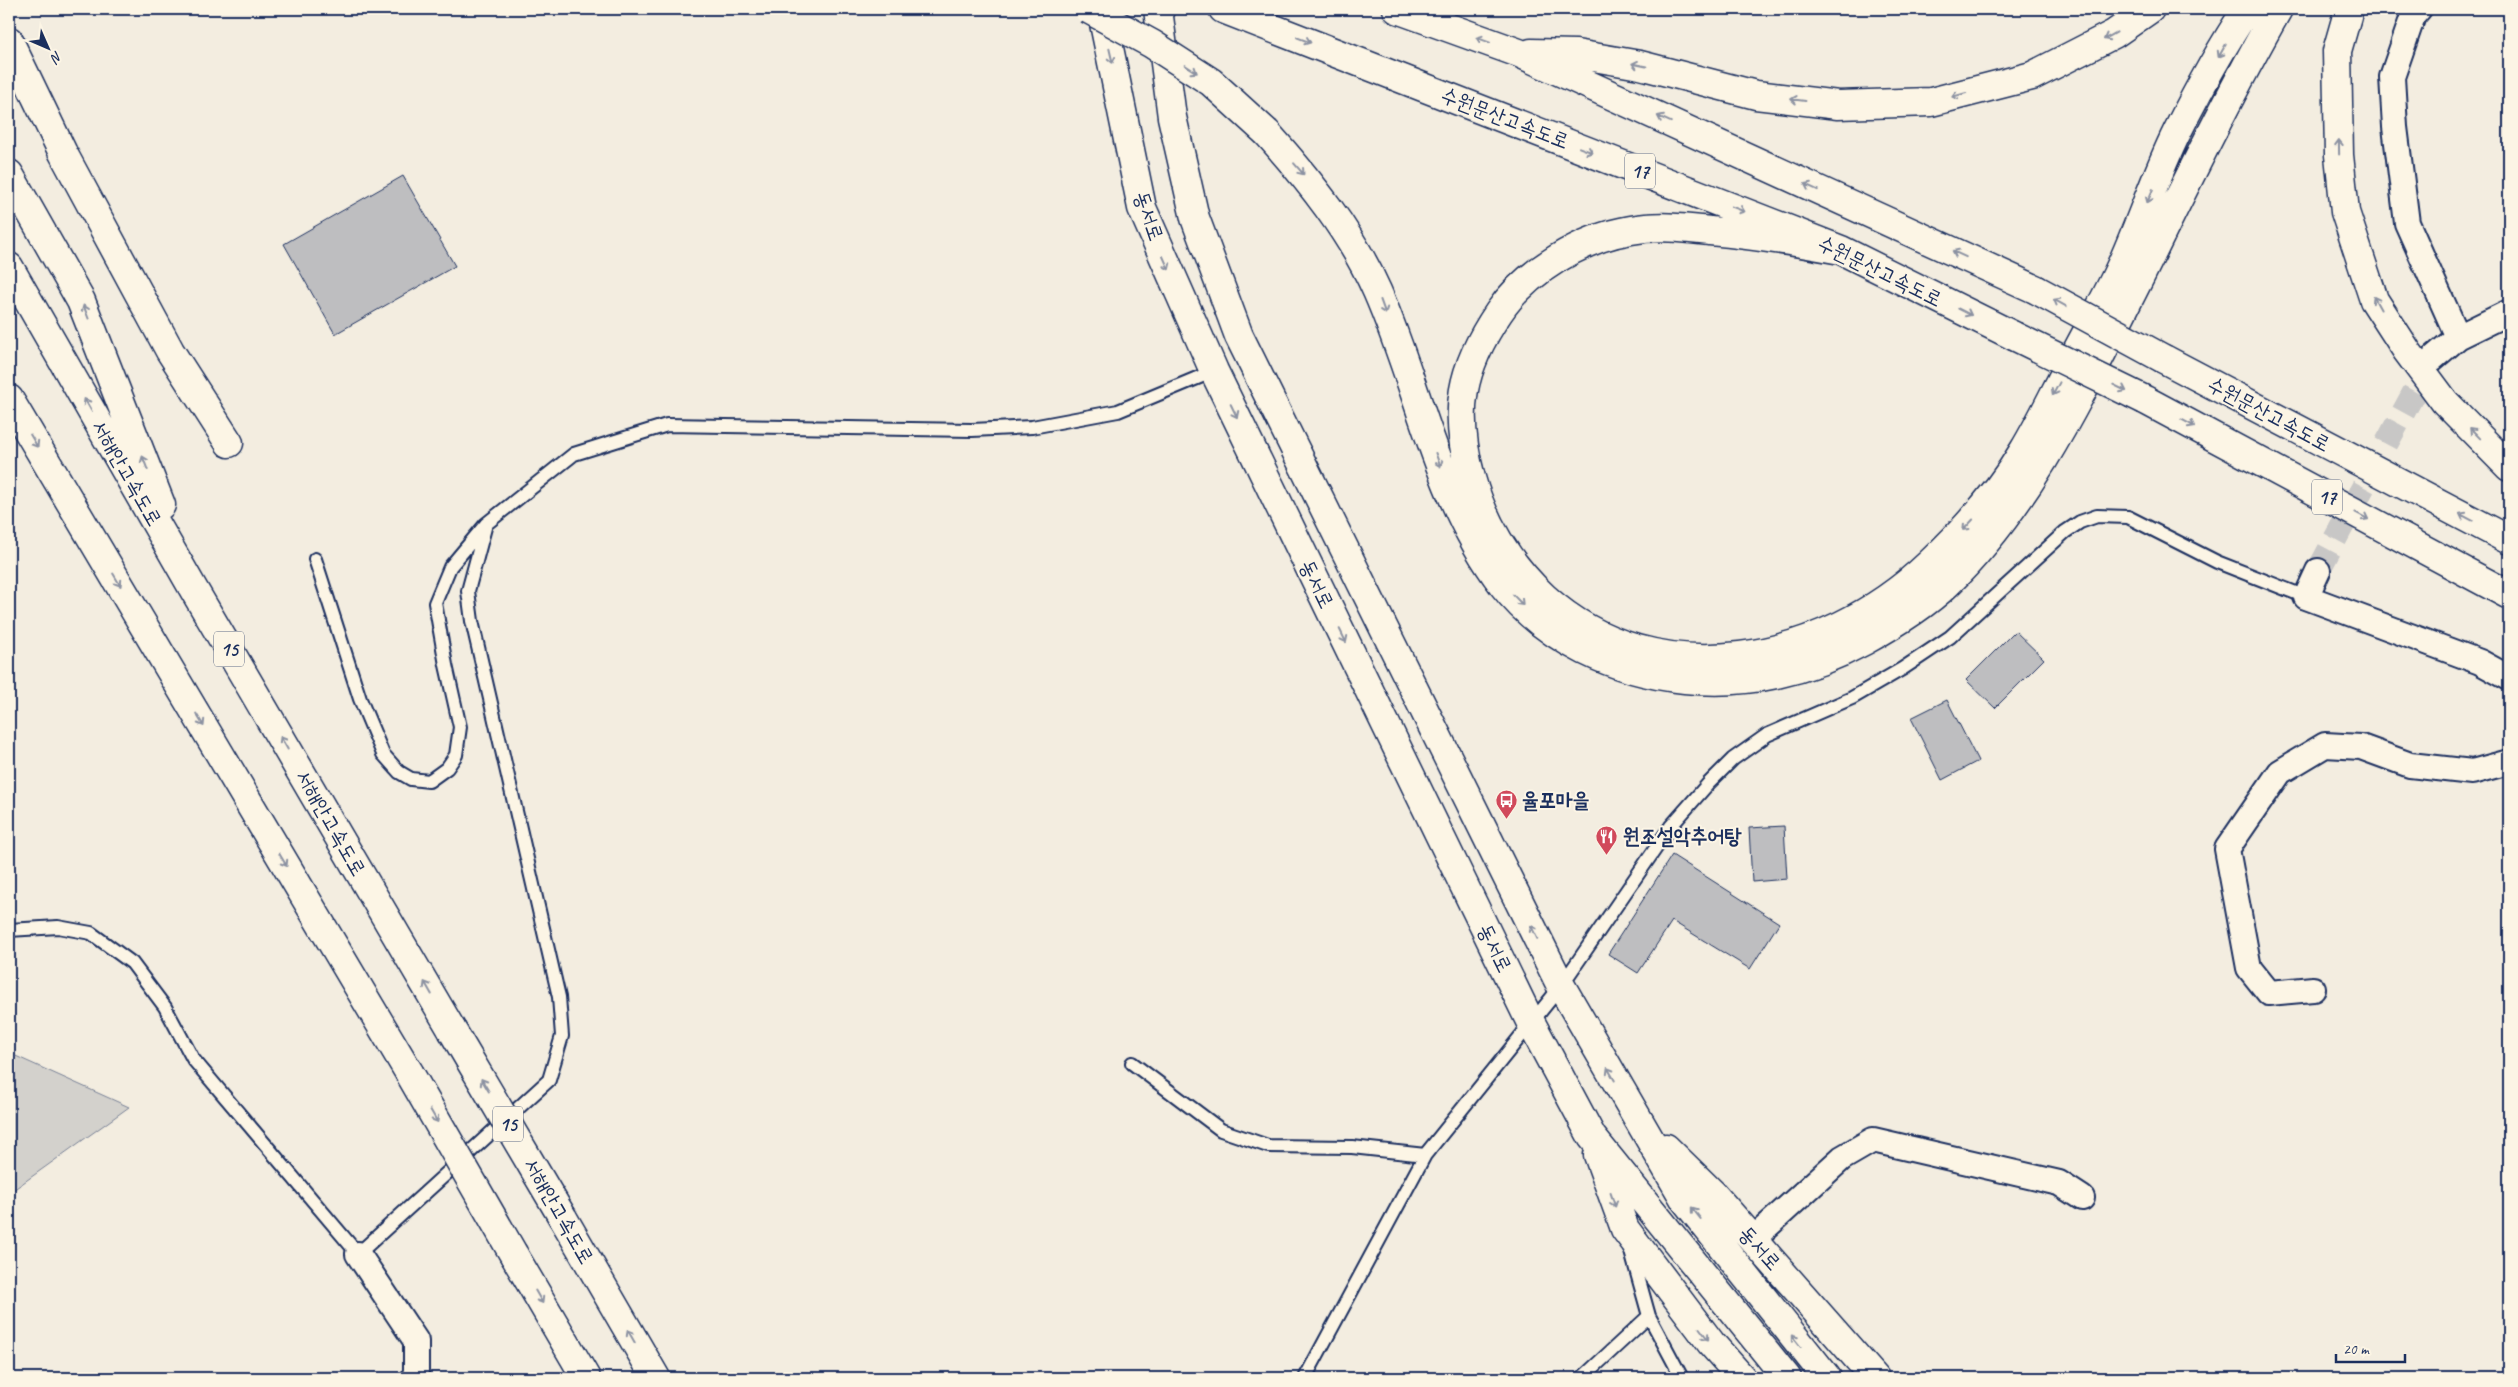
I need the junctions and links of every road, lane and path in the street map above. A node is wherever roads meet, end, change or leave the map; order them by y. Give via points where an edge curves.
1 (1088, 9) edge
2 (1101, 9) edge
3 (1158, 9) edge
4 (1223, 9) edge
5 (1397, 9) edge
6 (2150, 9) edge
7 (2247, 9) edge
8 (2278, 9) edge
9 (2349, 9) edge
10 (2420, 9) edge
11 (9, 41) edge
12 (1519, 53) junction
13 (9, 174) edge
14 (1841, 250) junction
15 (9, 267) edge
16 (2509, 312) edge
17 (2458, 337) junction
18 (2432, 359) tunnel mouth
19 (1214, 371) junction
20 (9, 399) edge
21 (229, 443) dead end
22 (2509, 467) edge
23 (486, 524) junction
24 (2509, 540) edge
25 (315, 559) dead end
26 (2318, 571) tunnel mouth
27 (194, 590) junction
28 (2509, 594) edge
29 (2306, 597) junction
30 (2509, 678) edge
31 (2509, 762) edge
32 (9, 930) edge
33 (1560, 986) junction
34 (2313, 988) dead end
35 (1530, 1021) junction
36 (1132, 1063) dead end
37 (1640, 1123) junction
38 (1592, 1137) junction
39 (1425, 1155) junction
40 (2082, 1198) dead end
41 (1625, 1229) junction
42 (1753, 1239) junction
43 (358, 1254) junction
44 (1649, 1316) junction
45 (414, 1378) edge
46 (586, 1378) edge
47 (656, 1378) edge
48 (1305, 1378) edge
49 (1582, 1378) edge
50 (1682, 1378) edge
51 (1742, 1378) edge
52 (1788, 1378) edge
53 (1827, 1378) edge
54 (1875, 1378) edge

1 -> 8 main road, bridge via 1152,44 1211,82 1267,133 1305,175 1360,256 1378,292 1449,490 1465,526 1504,587 1547,627 1597,658 1648,675 1700,681 1750,680 1800,669 1825,660 1893,625 1944,587 2004,519 2032,478 2084,388 2236,83
2 -> 19 main road, 동서로 via 1142,208
33 -> 3 main road, 동서로 via 1239,336 1195,218 1172,116
4 -> 14 main road, 수원문산고속도로 / 17
12 -> 5 main road, 수원문산고속도로 / 17
6 -> 12 main road via 2114,34 2032,76 1931,102 1838,105 1756,95 1640,65 1576,54
7 -> 14 main road via 2176,133 2118,272 2025,449 1977,515 1923,570 1887,599 1847,624 1804,642 1765,653 1724,658 1650,653 1588,629 1554,605 1512,562 1479,506 1463,448 1462,393 1481,339 1509,298 1544,266 1594,241 1626,230 1661,226 1729,232
22 -> 9 main road via 2445,402 2374,300 2346,212 2339,155 2337,51
10 - 17 street via 2413,16 2392,77 2395,127 2407,223
11 - 21 main road via 62,153 170,351
24 -> 12 main road, 수원문산고속도로 / 17, bridge via 2035,289
27 -> 13 main road via 82,301
14 -> 28 main road, 수원문산고속도로 / 17, bridge via 2144,400
27 -> 15 main road, 서해안고속도로 / 15
16 - 17 street
17 - 18 street
19 - 23 lane via 1118,411 1032,427 972,430 667,425 574,454
19 -> 35 main road, 동서로
20 -> 46 main road, bridge via 410,1074
23 - 25 lane via 450,567 435,603 460,727 456,755 448,768 429,780 411,779 399,772 383,754 360,699
23 - 43 lane via 468,591 472,622 559,997 562,1036 549,1080
26 - 29 street
47 -> 27 main road, 서해안고속도로 / 15, bridge
29 - 30 street via 2480,662
29 - 33 lane via 2217,562 2128,517 2097,516 2080,522 1950,637 1852,698 1767,736 1733,759 1671,826
31 - 34 street via 2472,772 2410,765 2362,747 2325,745 2280,772 2227,849 2249,968 2268,993
32 - 43 lane via 58,926 91,933 132,963 165,1007 192,1059
33 - 35 lane
37 -> 33 main road, 동서로
35 - 38 main road, 동서로
35 - 39 lane
36 - 39 lane via 1221,1130 1268,1146 1352,1147
37 - 42 main road, 동서로 via 1712,1193
53 -> 37 main road, 동서로 via 1685,1200
38 -> 41 main road, 동서로
38 - 52 main road, 동서로
39 - 48 lane
40 - 42 street via 2059,1183 1872,1140 1842,1158
41 - 44 lane
41 -> 51 main road, 동서로 via 1710,1343
42 - 54 main road, 동서로
43 - 45 street via 416,1341
44 - 49 lane
44 - 50 lane

